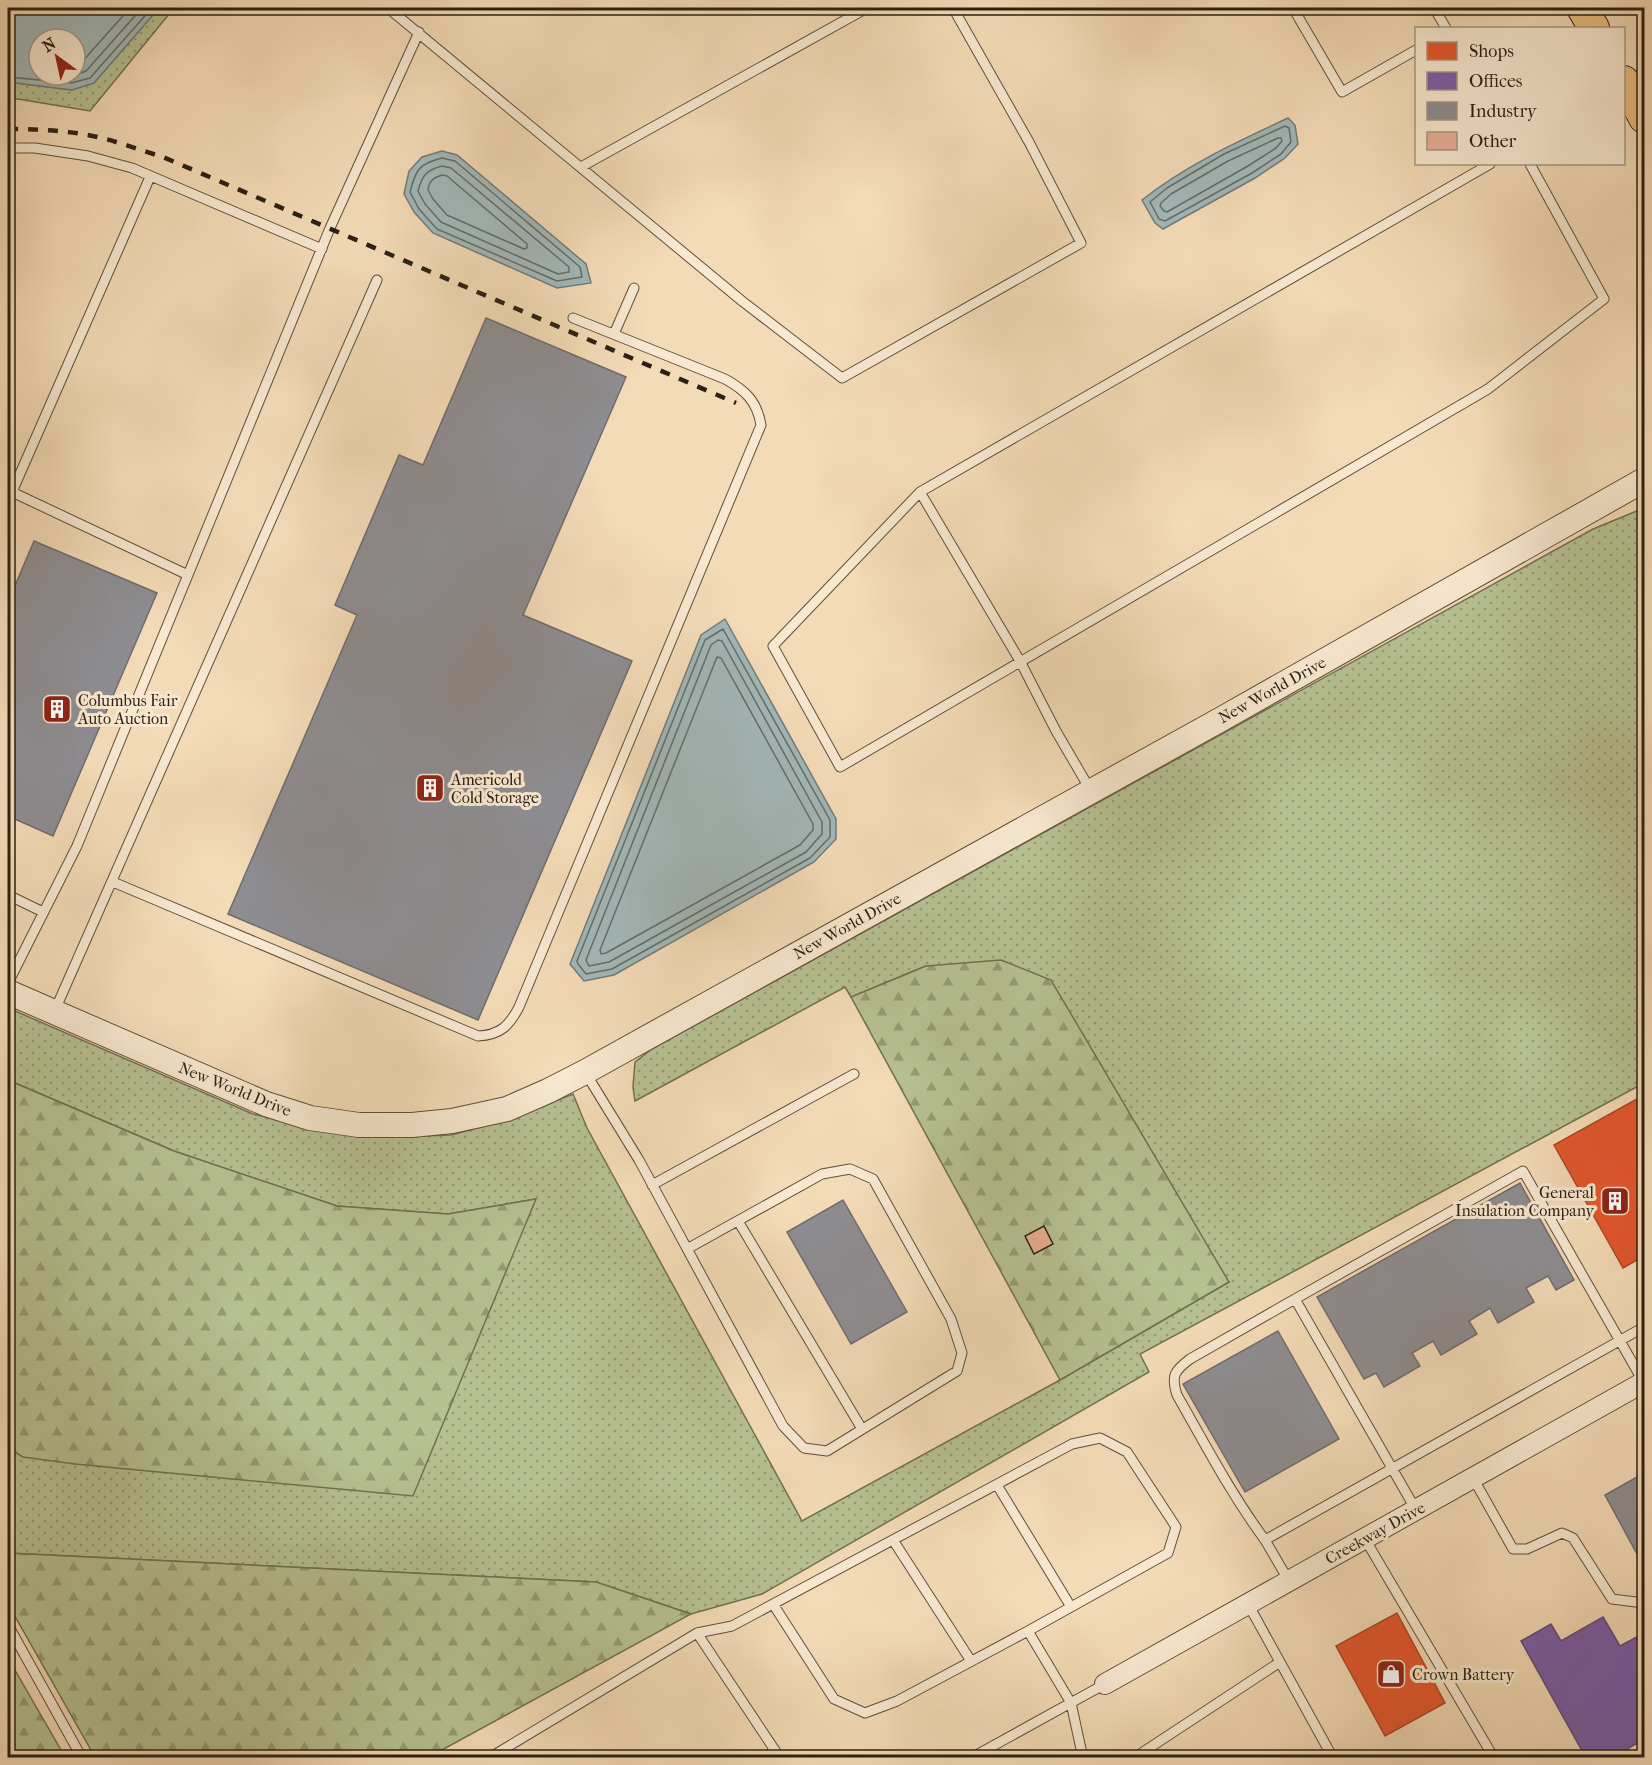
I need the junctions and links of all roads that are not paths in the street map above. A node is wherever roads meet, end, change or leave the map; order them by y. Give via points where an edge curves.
1 (388, 8) edge
2 (867, 8) edge
3 (952, 8) edge
4 (1293, 8) edge
5 (1434, 8) edge
6 (1582, 8) edge
7 (1445, 27) edge
8 (1593, 27) edge
9 (419, 32) junction
10 (1415, 51) edge
11 (1630, 87) edge
12 (1644, 118) edge
13 (8, 148) edge
14 (1488, 165) edge
15 (1531, 165) edge
16 (581, 167) junction
17 (150, 177) junction
18 (322, 249) junction
19 (378, 280) dead end
20 (634, 288) dead end
21 (573, 318) dead end
22 (614, 334) junction
23 (1644, 480) edge
24 (12, 492) junction
25 (921, 492) junction
26 (8, 502) edge
27 (188, 575) junction
28 (1020, 661) junction
29 (1091, 790) junction
30 (113, 882) junction
31 (8, 896) edge
32 (43, 912) junction
33 (8, 983) edge
34 (8, 992) edge
35 (54, 1012) junction
36 (585, 1072) junction
37 (854, 1074) dead end
38 (652, 1185) junction
39 (738, 1221) junction
40 (687, 1249) junction
41 (1295, 1299) junction
42 (1644, 1327) edge
43 (1621, 1340) junction
44 (1644, 1383) edge
45 (862, 1430) junction
46 (1392, 1469) junction
47 (1473, 1478) junction
48 (997, 1485) junction
49 (1416, 1510) junction
50 (1365, 1539) junction
51 (893, 1540) junction
52 (1265, 1540) junction
53 (1289, 1581) junction
54 (773, 1604) junction
55 (1248, 1604) junction
56 (1644, 1604) edge
57 (1071, 1607) junction
58 (8, 1625) edge
59 (1028, 1632) junction
60 (697, 1633) junction
61 (971, 1661) junction
62 (1280, 1662) junction
63 (1105, 1684) joint
64 (1071, 1703) junction
65 (777, 1754) edge
66 (492, 1757) edge
67 (82, 1758) edge
68 (763, 1758) edge
69 (971, 1758) edge
70 (1083, 1758) edge
71 (1134, 1758) edge
72 (1333, 1758) edge
73 (1494, 1758) edge

1 - 9 lane
2 - 16 lane
3 - 16 lane via 1082,243 842,378
4 - 10 lane via 1342,92
5 - 7 lane
6 - 8 main road
9 - 16 lane
9 - 18 lane
11 - 12 main road
13 - 17 lane via 88,156
14 - 25 lane
15 - 28 lane via 1604,299 1488,388
17 - 18 lane
17 - 24 lane
18 - 27 lane
19 - 30 lane
20 - 22 lane
21 - 22 lane
22 - 30 lane via 741,388 759,412 761,425 512,1020 491,1035 478,1036
23 - 29 street, New World Drive
24 - 26 lane
24 - 27 lane
25 - 28 lane
25 - 28 lane via 774,646 840,767
27 - 32 lane via 77,846
28 - 29 lane
29 - 36 street, New World Drive
30 - 35 lane
31 - 32 lane
32 - 33 lane
34 - 35 street, New World Drive
35 - 36 street, New World Drive via 266,1104 310,1118 360,1125 422,1124 485,1114 548,1091
36 - 38 lane
37 - 38 lane
38 - 40 lane
39 - 40 lane
39 - 45 lane
39 - 45 lane via 822,1174 850,1169 873,1179 951,1319 962,1353 957,1371
40 - 45 lane via 790,1434 804,1448 827,1451
41 - 43 lane via 1523,1171
41 - 46 lane
41 - 52 lane via 1190,1359 1177,1369 1173,1382 1231,1491
42 - 43 lane
43 - 44 lane
43 - 46 lane
44 - 47 street, Creekway Drive
46 - 49 lane
46 - 52 lane
47 - 49 street, Creekway Drive
47 - 56 lane via 1513,1549 1527,1549 1562,1533 1573,1538 1612,1599
48 - 51 lane
48 - 57 lane
48 - 57 lane via 1072,1444 1100,1438 1127,1452 1176,1527 1168,1553
49 - 50 street, Creekway Drive
50 - 53 street, Creekway Drive
50 - 73 lane
51 - 54 lane
51 - 61 lane
52 - 53 lane
53 - 55 street, Creekway Drive
54 - 60 lane via 732,1626
54 - 61 lane via 834,1699 865,1713 897,1701
55 - 62 lane
55 - 63 street, Creekway Drive
57 - 59 lane
58 - 67 lane
59 - 61 lane
59 - 64 lane
60 - 65 lane
60 - 66 lane
62 - 71 lane
62 - 72 lane
63 - 64 lane
64 - 69 lane
64 - 70 lane
65 - 68 lane

